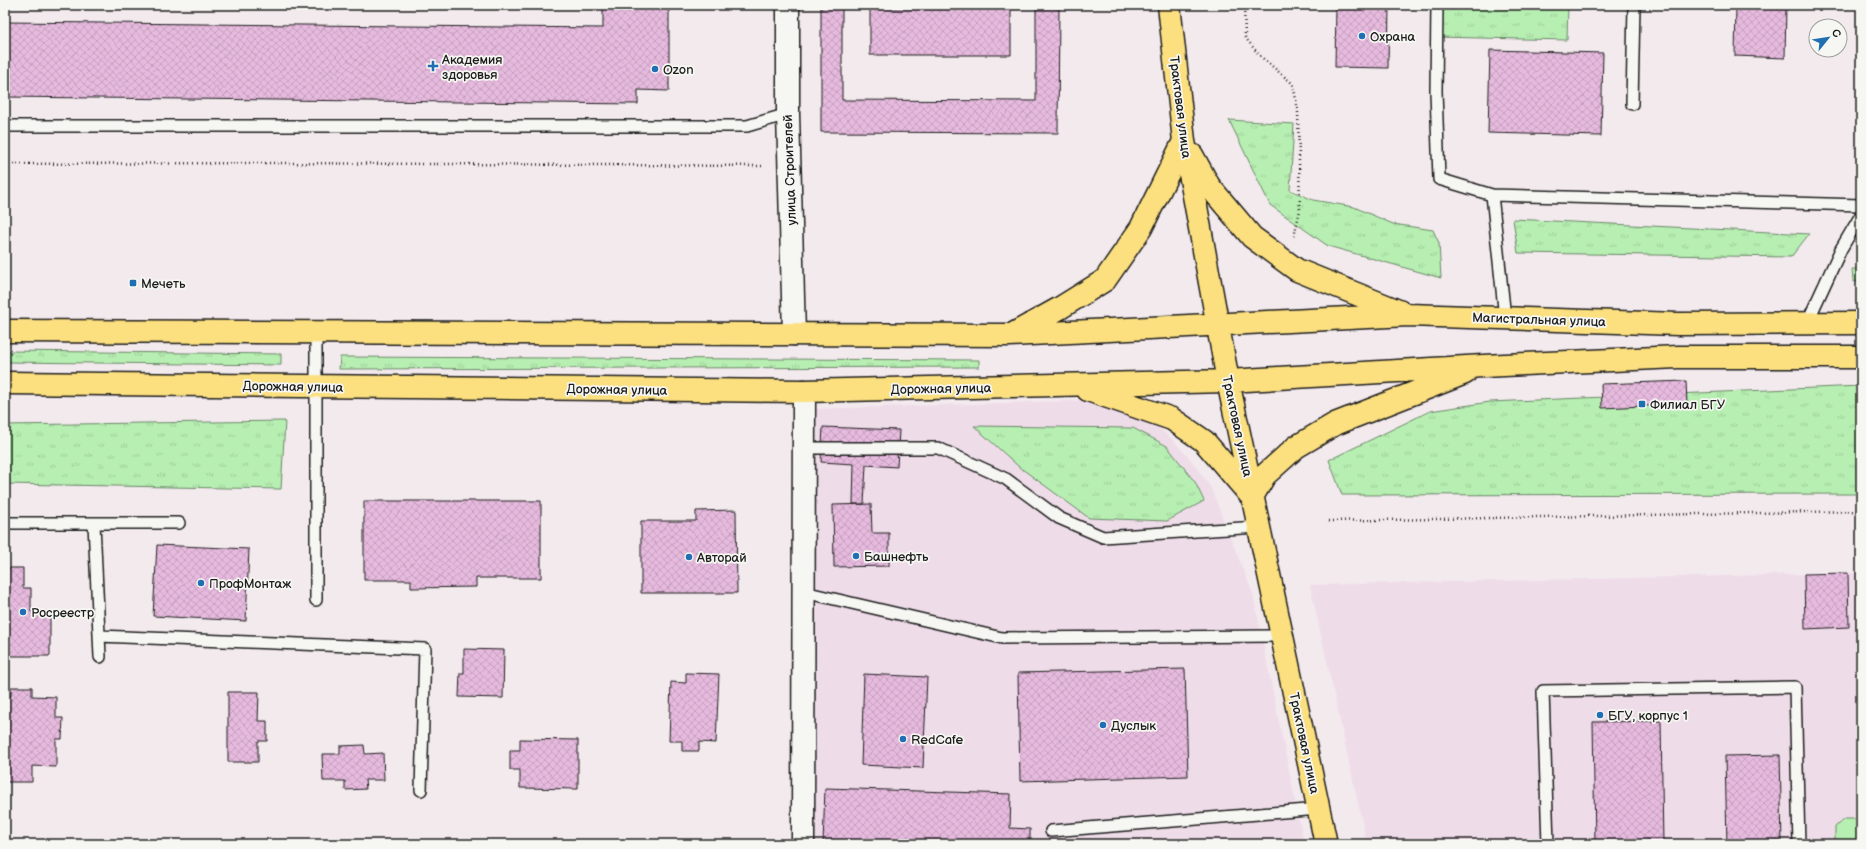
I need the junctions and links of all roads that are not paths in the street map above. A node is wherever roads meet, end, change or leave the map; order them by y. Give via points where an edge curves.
1 (788, 5) edge
2 (1169, 5) edge
3 (1437, 5) edge
4 (1634, 5) edge
5 (1632, 104) dead end
6 (788, 114) junction
7 (5, 126) edge
8 (1184, 141) junction
9 (1492, 195) junction
10 (1861, 205) edge
11 (1861, 214) edge
12 (1408, 315) junction
13 (1505, 318) junction
14 (1861, 323) edge
15 (1218, 324) junction
16 (1807, 324) junction
17 (5, 331) edge
18 (316, 332) junction
19 (794, 334) junction
20 (1010, 335) junction
21 (1861, 357) edge
22 (1482, 366) junction
23 (1228, 381) junction
24 (5, 383) edge
25 (1074, 385) junction
26 (316, 386) junction
27 (804, 391) junction
28 (804, 448) junction
29 (1252, 497) junction
30 (94, 523) junction
31 (179, 523) dead end
32 (5, 524) edge
33 (1258, 527) junction
34 (804, 592) junction
35 (316, 600) dead end
36 (99, 636) junction
37 (1282, 636) junction
38 (100, 657) dead end
39 (421, 790) dead end
40 (1319, 809) junction
41 (1051, 831) dead end
42 (803, 844) edge
43 (1326, 844) edge
44 (1548, 844) edge
45 (1799, 844) edge

1 - 6 street, улица Строителей
2 - 8 main road, Трактовая улица
3 - 9 lane via 1438,179
4 - 5 lane
6 - 7 lane via 747,126
6 - 19 street, улица Строителей
8 - 12 main road via 1209,186 1252,237 1297,270
8 - 15 main road, Трактовая улица
8 - 20 main road via 1141,228 1104,280
9 - 10 lane
9 - 13 lane
11 - 16 lane via 1841,248
12 - 13 main road, Магистральная улица
12 - 15 main road, Магистральная улица
13 - 16 main road, Магистральная улица via 1678,324
14 - 16 main road, Магистральная улица
15 - 20 main road
15 - 23 main road, Трактовая улица
17 - 18 main road
18 - 19 main road
18 - 26 lane
19 - 20 main road
21 - 22 main road via 1678,357
22 - 23 main road
22 - 29 main road via 1335,424 1296,447 1265,475
23 - 25 main road, Дорожная улица
23 - 29 main road, Трактовая улица
24 - 26 main road, Дорожная улица
25 - 27 main road, Дорожная улица
25 - 29 main road via 1172,419 1204,441
26 - 27 main road, Дорожная улица
26 - 35 lane
27 - 28 street
28 - 33 lane via 938,448 1006,479 1059,518 1103,537
28 - 34 street
29 - 33 main road, Трактовая улица
30 - 31 lane
30 - 32 lane
30 - 36 lane
33 - 37 main road, Трактовая улица
34 - 37 lane via 1002,638
34 - 42 street
36 - 38 lane
36 - 39 lane via 425,649
37 - 40 main road, Трактовая улица
40 - 41 lane
40 - 43 main road, Трактовая улица
44 - 45 lane via 1543,691 1795,688

